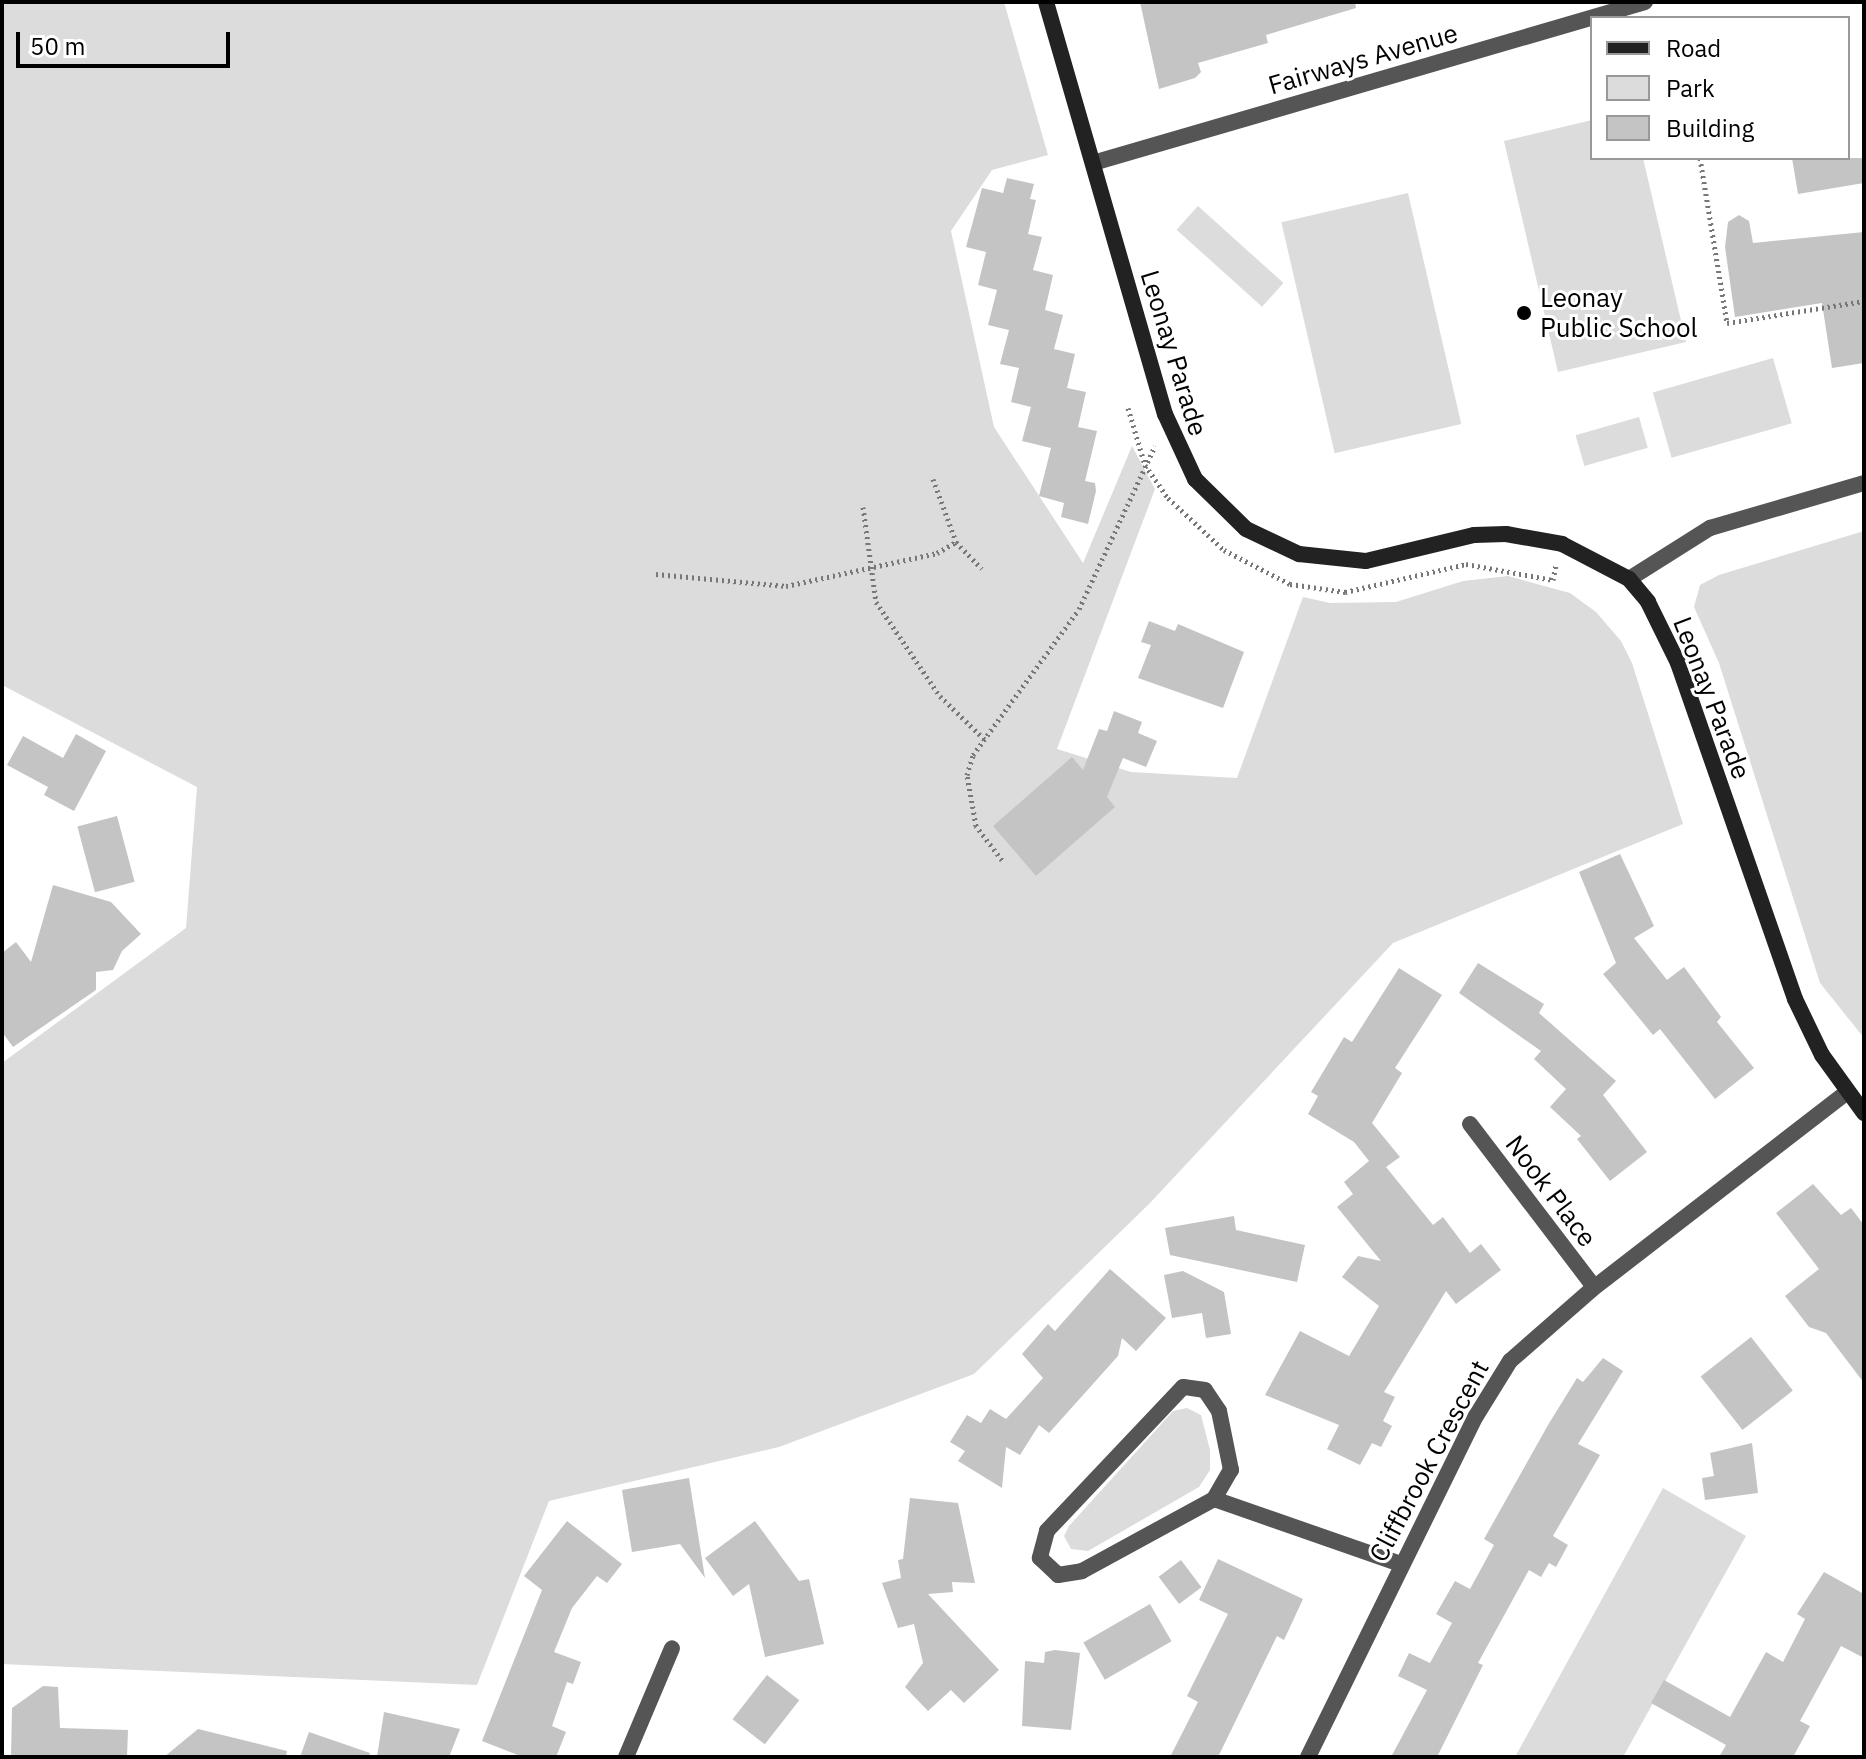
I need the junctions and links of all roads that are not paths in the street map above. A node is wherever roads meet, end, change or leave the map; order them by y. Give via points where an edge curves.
1 (1046, 2) edge
2 (1645, 2) edge
3 (1597, 16) edge
4 (1590, 18) edge
5 (1093, 163) junction
6 (1864, 483) edge
7 (1629, 579) junction
8 (1847, 1092) junction
9 (1864, 1113) edge
10 (1470, 1124) dead end
11 (1594, 1287) junction
12 (1214, 1499) junction
13 (1401, 1564) junction
14 (672, 1648) dead end
15 (626, 1757) edge
16 (1308, 1757) edge

1 - 5 street, Leonay Parade
2 - 3 street, Fairways Avenue
4 - 5 street, Fairways Avenue
5 - 7 street, Leonay Parade via 1169,425 1195,479 1220,508 1287,550 1324,559 1366,561 1474,535 1506,534 1562,544
6 - 7 street via 1710,528
7 - 8 street, Leonay Parade via 1648,602 1678,663 1779,960 1808,1029
8 - 9 street, Leonay Parade
8 - 11 street, Cliffbrook Crescent
10 - 11 street, Nook Place
11 - 13 street, Cliffbrook Crescent via 1510,1361
12 - 12 street via 1082,1571 1058,1575 1040,1558 1047,1531 1183,1387 1205,1390 1219,1411 1231,1470
12 - 13 street
13 - 16 street, Cliffbrook Crescent
14 - 15 street

